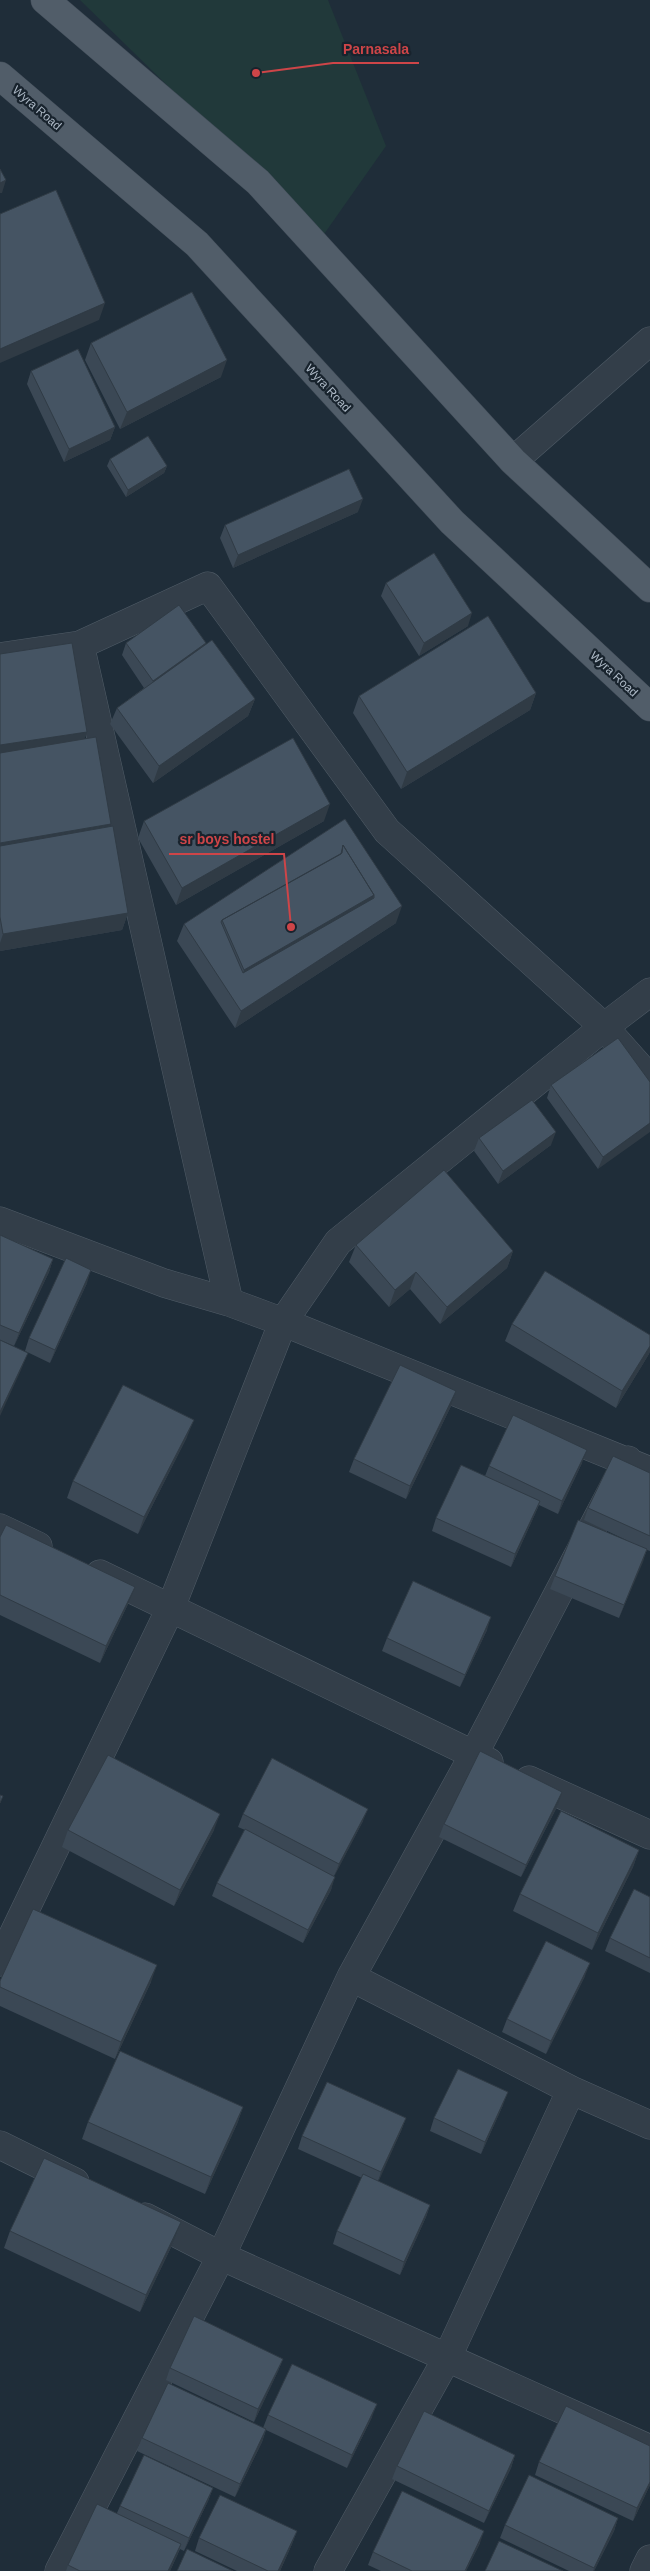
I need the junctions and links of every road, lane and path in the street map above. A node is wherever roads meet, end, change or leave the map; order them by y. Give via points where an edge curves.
1 (45, 0) edge
2 (0, 76) edge
3 (650, 341) edge
4 (513, 461) junction
5 (650, 588) edge
6 (80, 645) junction
7 (0, 657) edge
8 (650, 707) edge
9 (650, 992) edge
10 (604, 1027) junction
11 (650, 1079) edge
12 (0, 1221) edge
13 (229, 1302) junction
14 (283, 1322) junction
15 (639, 1466) edge
16 (0, 1528) edge
17 (171, 1607) junction
18 (474, 1754) junction
19 (650, 1835) edge
20 (0, 1962) edge
21 (351, 1977) junction
22 (571, 2090) junction
23 (650, 2125) edge
24 (0, 2144) edge
25 (97, 2194) edge
26 (124, 2207) edge
27 (221, 2256) junction
28 (447, 2358) junction
29 (650, 2449) edge
30 (650, 2559) edge
31 (59, 2571) edge
32 (328, 2571) edge
33 (644, 2571) edge

1 - 4 main road via 258,182
2 - 8 main road, Wyra Road via 197,244 452,522
3 - 4 street
4 - 5 main road
6 - 7 street
6 - 10 street via 208,586 387,831
6 - 13 street
9 - 10 street
10 - 11 street
10 - 14 street via 338,1242
12 - 13 street via 164,1283
13 - 14 street
14 - 15 street
14 - 17 street
15 - 18 street
16 - 17 street
17 - 18 street
17 - 20 street
18 - 19 street
18 - 21 street
21 - 22 street
21 - 27 street
22 - 23 street
22 - 28 street
24 - 25 street
26 - 27 street
27 - 28 street
27 - 31 street
28 - 29 street
28 - 32 street
30 - 33 street

